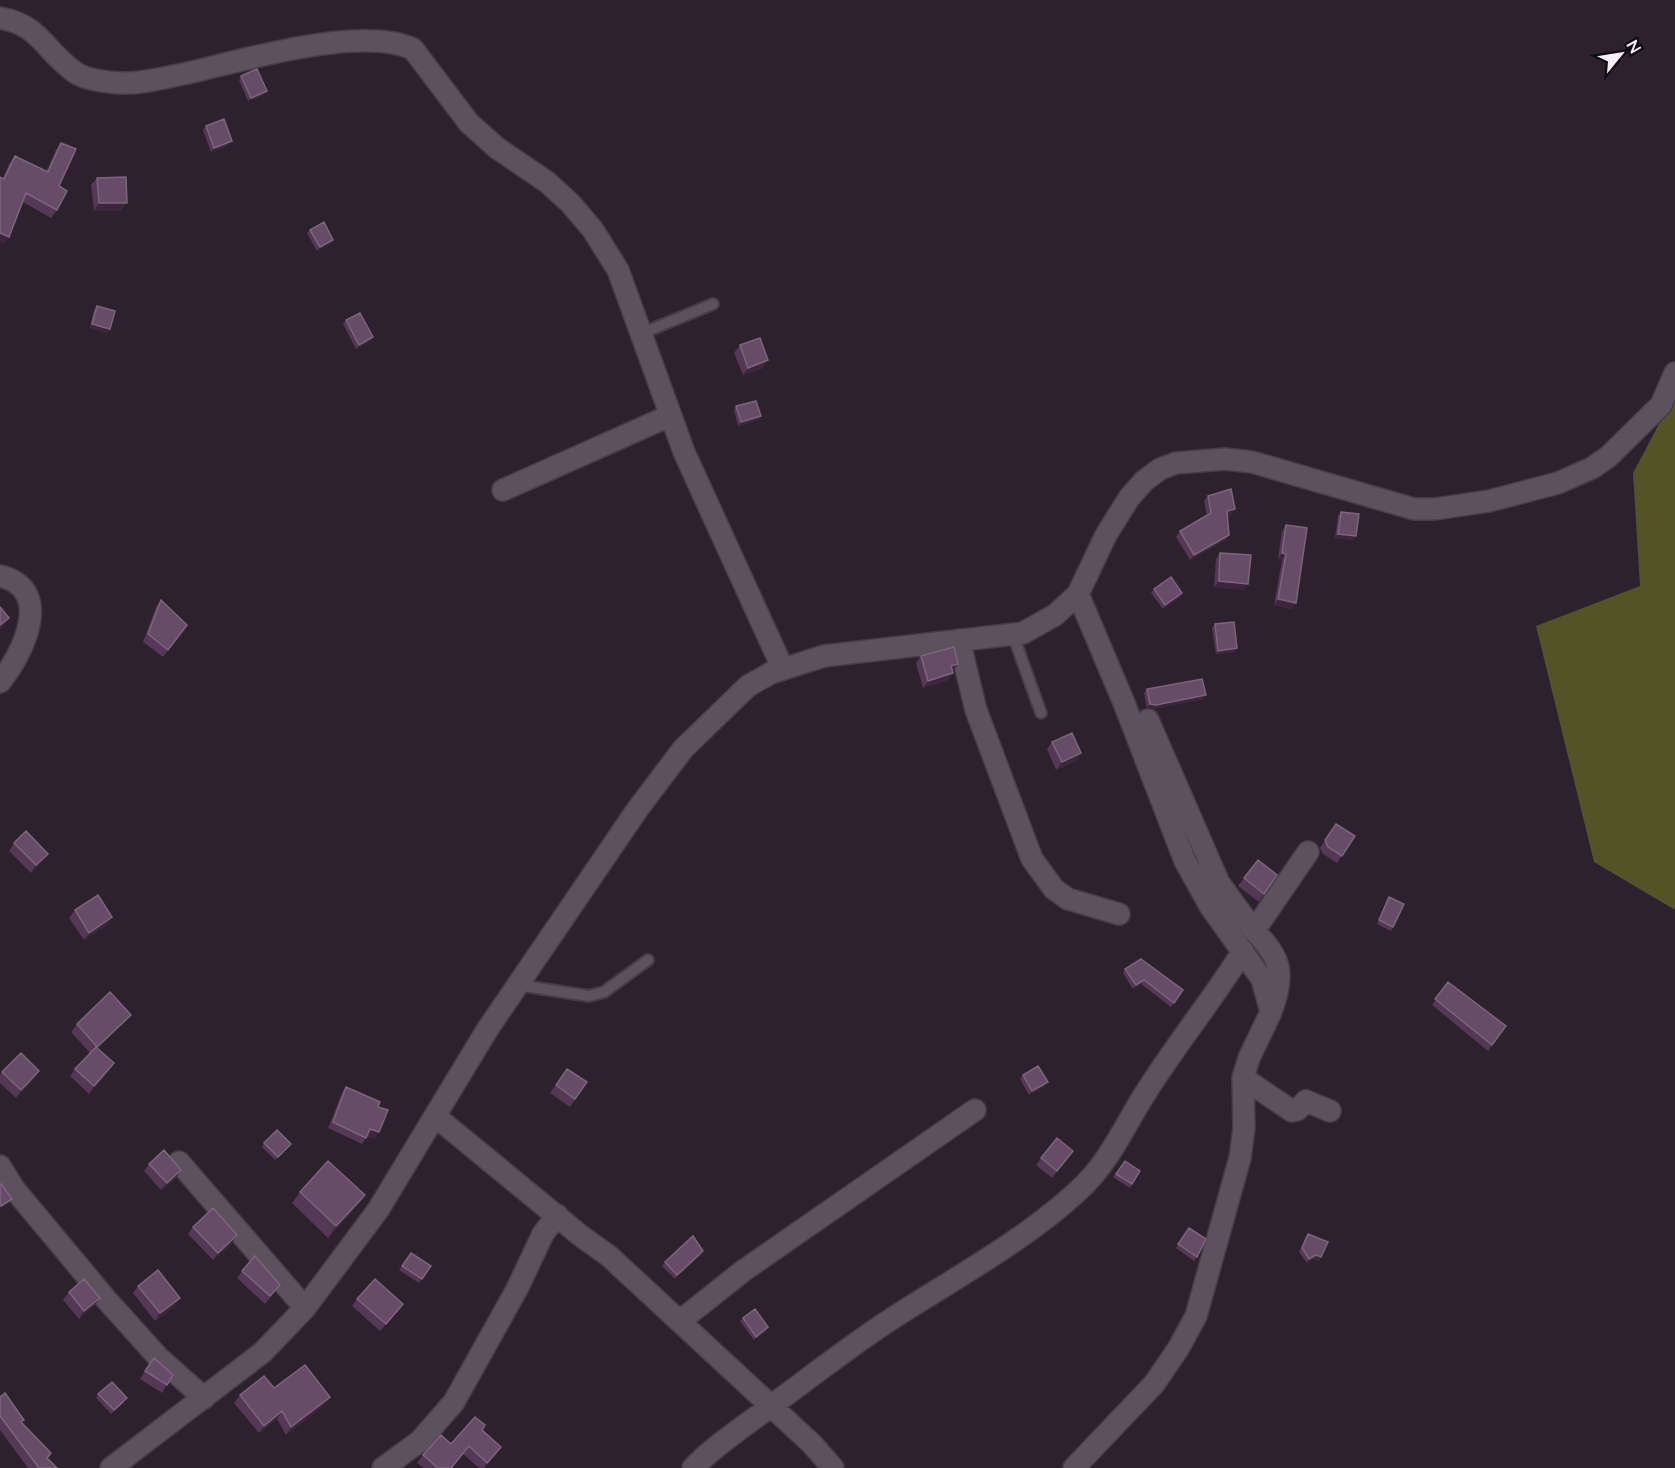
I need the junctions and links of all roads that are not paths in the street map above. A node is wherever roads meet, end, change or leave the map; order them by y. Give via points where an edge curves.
1 (0, 18) edge
2 (713, 304) dead end
3 (640, 334) junction
4 (1675, 373) edge
5 (669, 416) junction
6 (503, 490) dead end
7 (0, 576) edge
8 (1078, 594) junction
9 (1013, 635) junction
10 (959, 640) junction
11 (783, 669) junction
12 (0, 682) edge
13 (1041, 713) dead end
14 (1148, 720) dead end
15 (1308, 852) dead end
16 (1119, 914) dead end
17 (1254, 932) junction
18 (1243, 951) junction
19 (648, 960) dead end
20 (518, 986) junction
21 (1271, 1012) junction
22 (1243, 1078) junction
23 (975, 1110) dead end
24 (1330, 1111) dead end
25 (435, 1116) junction
26 (179, 1162) dead end
27 (0, 1166) edge
28 (557, 1215) junction
29 (305, 1308) junction
30 (680, 1321) junction
31 (204, 1398) junction
32 (770, 1407) junction
33 (111, 1468) edge
34 (383, 1468) edge
35 (693, 1468) edge
36 (833, 1468) edge
37 (1074, 1468) edge

1 - 3 street via 16,20 36,32 74,72 86,78 120,83 151,81 333,43 399,43 412,49 469,123 497,148 547,182 593,230 618,270
2 - 3 lane
3 - 5 street
4 - 8 street via 1660,405 1608,458 1592,468 1558,483 1461,506 1414,509 1252,462 1225,459 1176,463 1152,475 1129,498
5 - 6 street
5 - 11 street
7 - 12 street via 12,579 26,593 31,617 16,663
8 - 9 street via 1055,615
8 - 18 street via 1185,861 1210,906
9 - 10 street
9 - 13 lane
10 - 11 street via 856,650
10 - 16 street via 976,710 1032,860 1054,889 1068,899
11 - 20 street via 748,686 683,749
14 - 17 street via 1219,883
15 - 17 street
17 - 21 street via 1270,947 1280,975
18 - 21 street via 1262,979
18 - 32 street via 1148,1089 1105,1161 1079,1191 970,1269 819,1368
19 - 20 lane via 604,992 589,996
20 - 25 street
21 - 22 street
22 - 24 street via 1292,1111 1306,1101
22 - 37 street via 1240,1158 1196,1316 1154,1384
23 - 30 street via 742,1271
25 - 28 street
25 - 29 street via 378,1210
26 - 29 street
27 - 31 street via 15,1190 113,1306 158,1357
28 - 30 street
28 - 34 street via 543,1234 454,1402 420,1441
29 - 31 street via 263,1353
30 - 32 street
31 - 33 street
32 - 35 street
32 - 36 street

